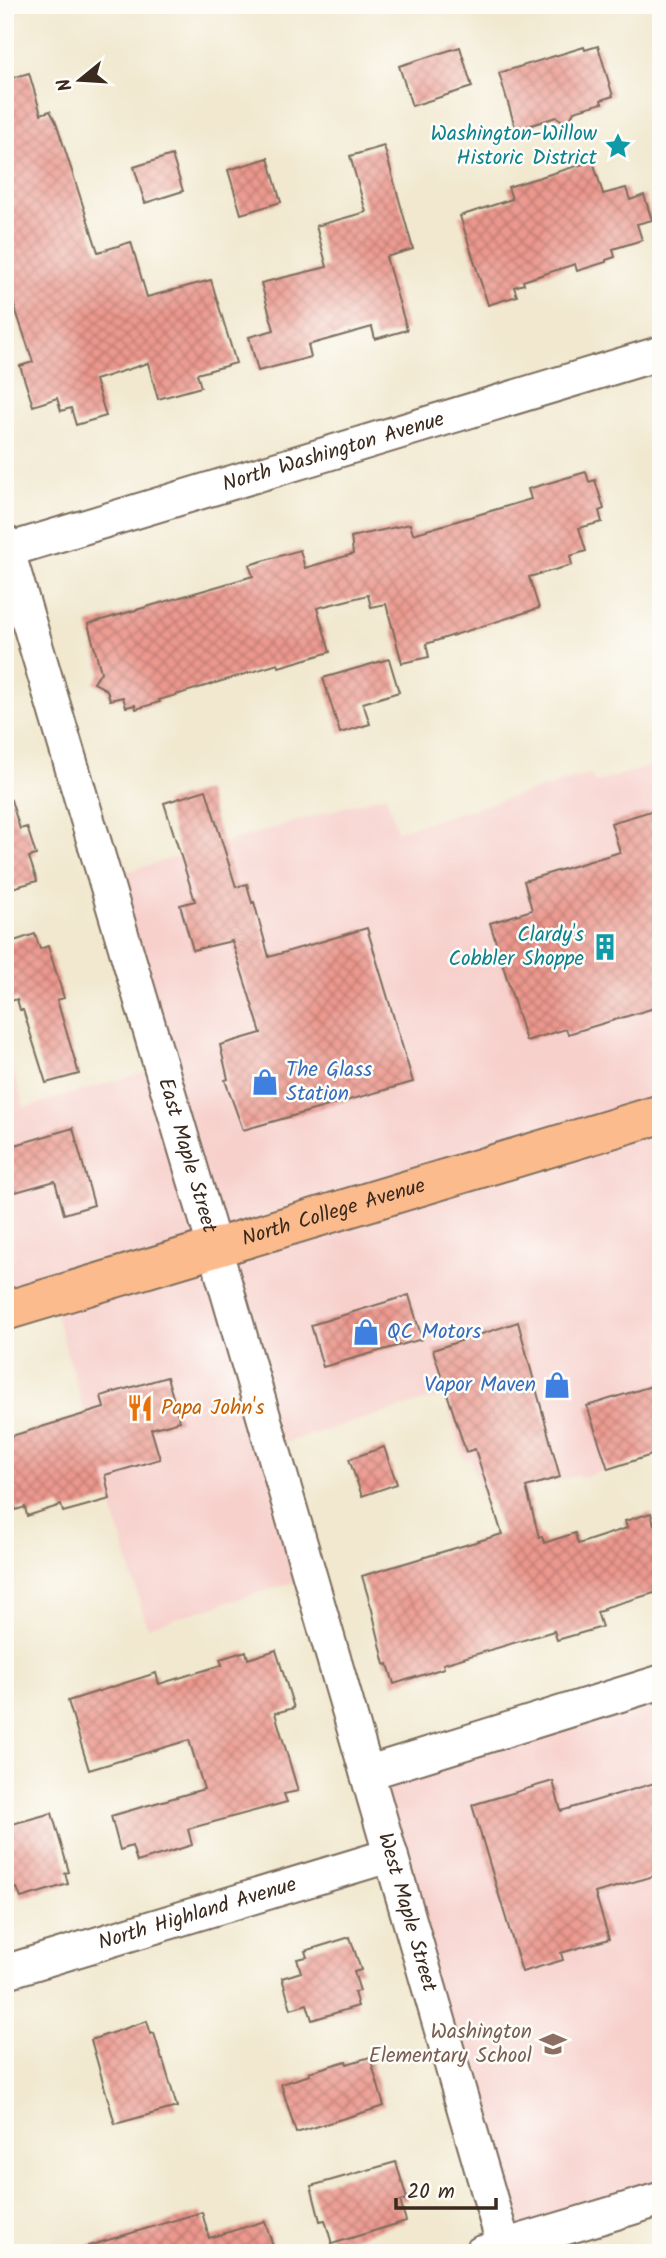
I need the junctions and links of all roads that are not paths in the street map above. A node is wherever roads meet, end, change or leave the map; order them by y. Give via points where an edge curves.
1 (661, 353) edge
2 (6, 548) edge
3 (661, 1114) edge
4 (215, 1249) junction
5 (5, 1311) edge
6 (661, 1682) edge
7 (367, 1773) junction
8 (391, 1855) junction
9 (5, 1972) edge
10 (661, 2199) edge
11 (497, 2250) edge

1 - 2 street, North Washington Avenue
2 - 4 street, East Maple Street
3 - 4 main road, North College Avenue
4 - 5 main road, North College Avenue
4 - 7 street, East Maple Street
6 - 7 street
7 - 8 street, West Maple Street
8 - 9 street, North Highland Avenue
8 - 11 street, West Maple Street
10 - 11 street

